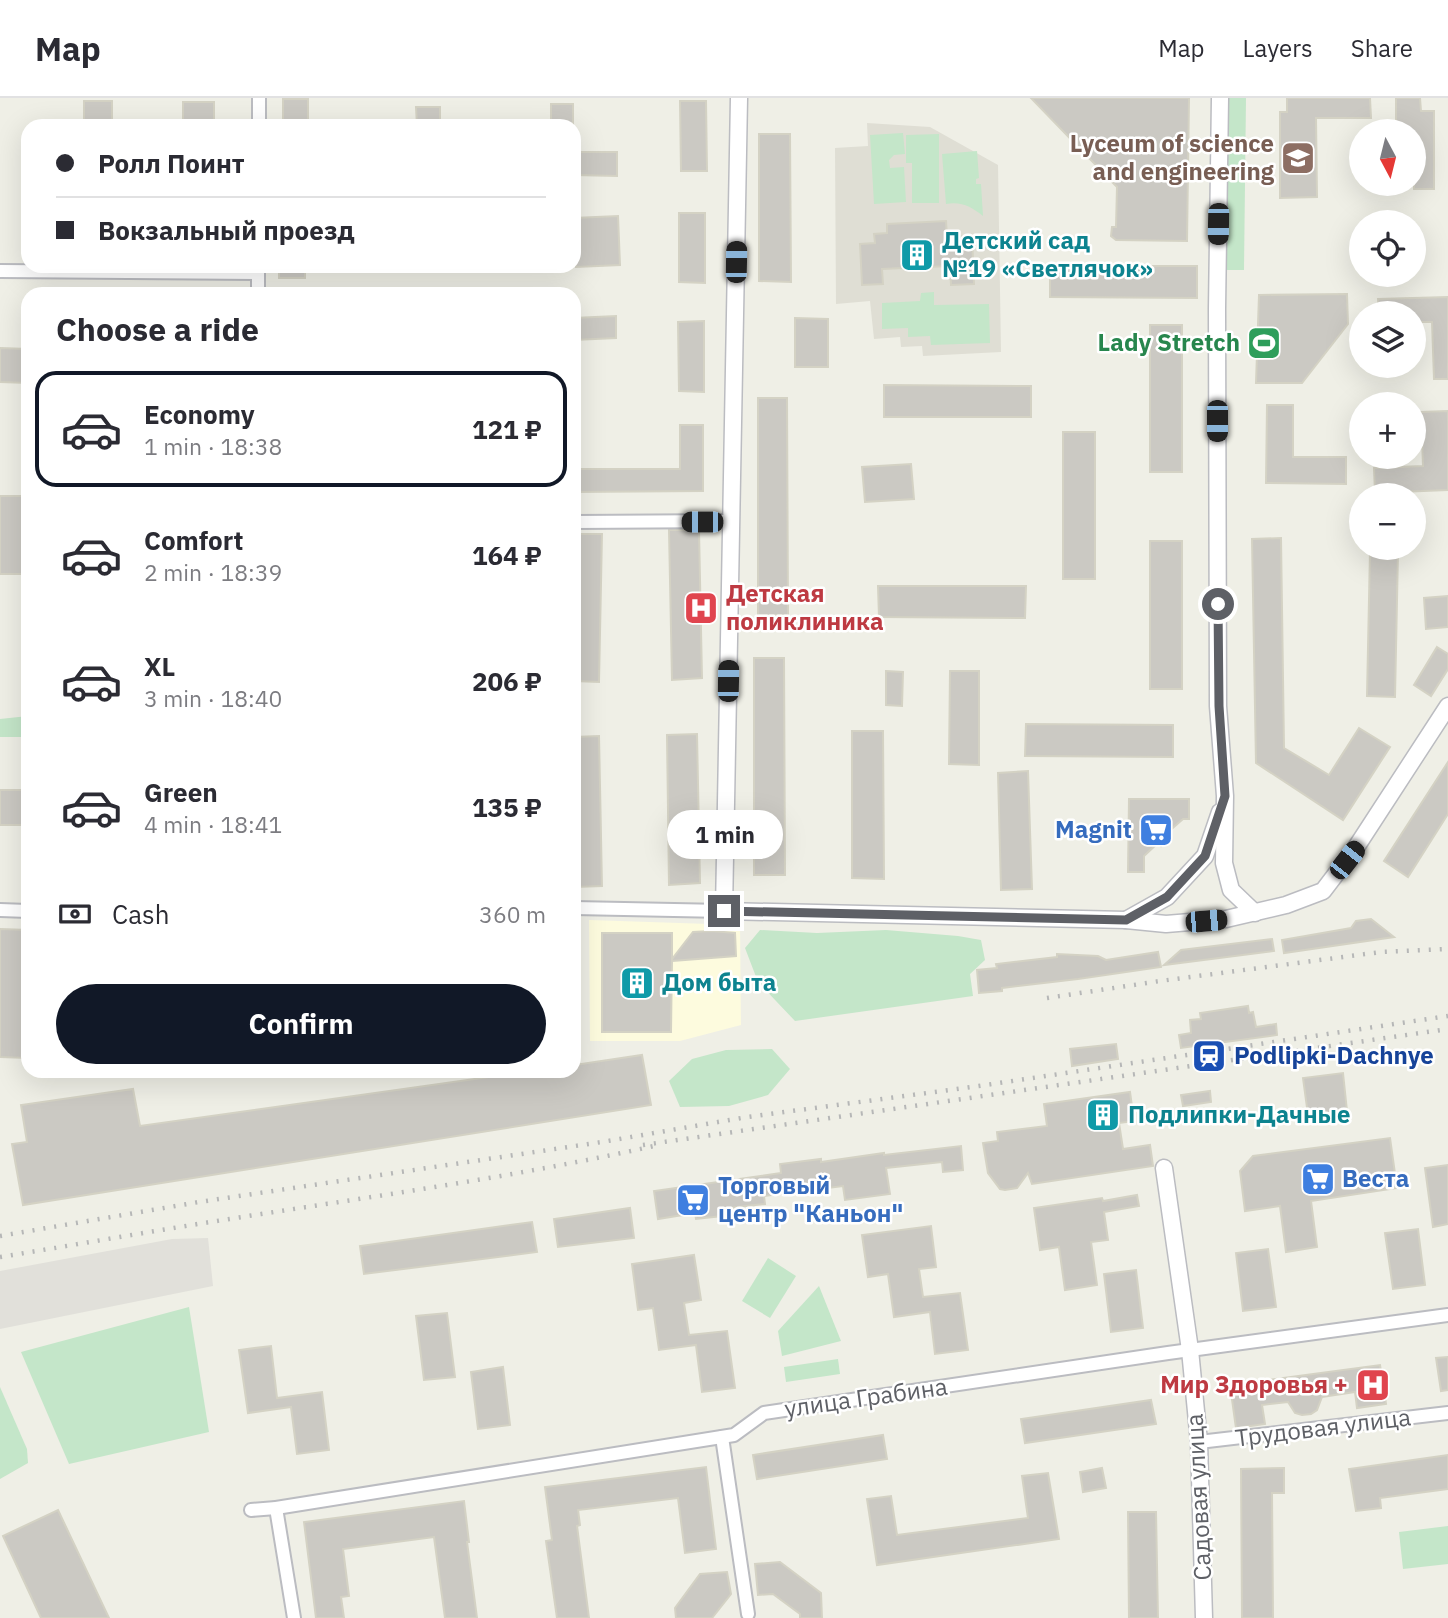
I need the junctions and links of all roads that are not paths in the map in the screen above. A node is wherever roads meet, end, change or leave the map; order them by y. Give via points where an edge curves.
1 (259, 98) edge
2 (739, 98) edge
3 (1220, 98) edge
4 (258, 119) edge
5 (0, 271) edge
6 (21, 271) edge
7 (581, 522) edge
8 (731, 522) junction
9 (1446, 714) edge
10 (1225, 796) junction
11 (1167, 897) junction
12 (581, 908) edge
13 (0, 910) edge
14 (21, 911) edge
15 (724, 911) junction
16 (1255, 913) junction
17 (1126, 920) junction
18 (1166, 924) junction
19 (1164, 1168) dead end
20 (1448, 1315) edge
21 (1190, 1350) junction
22 (1448, 1413) edge
23 (722, 1437) junction
24 (1199, 1442) junction
25 (276, 1508) junction
26 (251, 1510) dead end
27 (748, 1614) dead end
28 (294, 1618) edge
29 (1204, 1618) edge

1 - 4 street
2 - 8 street
3 - 10 street via 1218,692
5 - 6 street
7 - 8 street
8 - 15 street
9 - 16 street via 1323,891
10 - 11 street via 1205,856
10 - 16 street via 1224,863 1231,890
11 - 17 street
11 - 18 street
12 - 15 street
13 - 14 street
15 - 17 street
16 - 18 street
17 - 18 street
19 - 21 street, Садовая улица
20 - 21 street, улица Грабина
21 - 23 street, улица Грабина via 764,1413 734,1435
21 - 24 street, Садовая улица
22 - 24 street, Трудовая улица
23 - 25 street, улица Грабина
23 - 27 street
24 - 29 street, Садовая улица
25 - 26 street, улица Грабина
25 - 28 street

